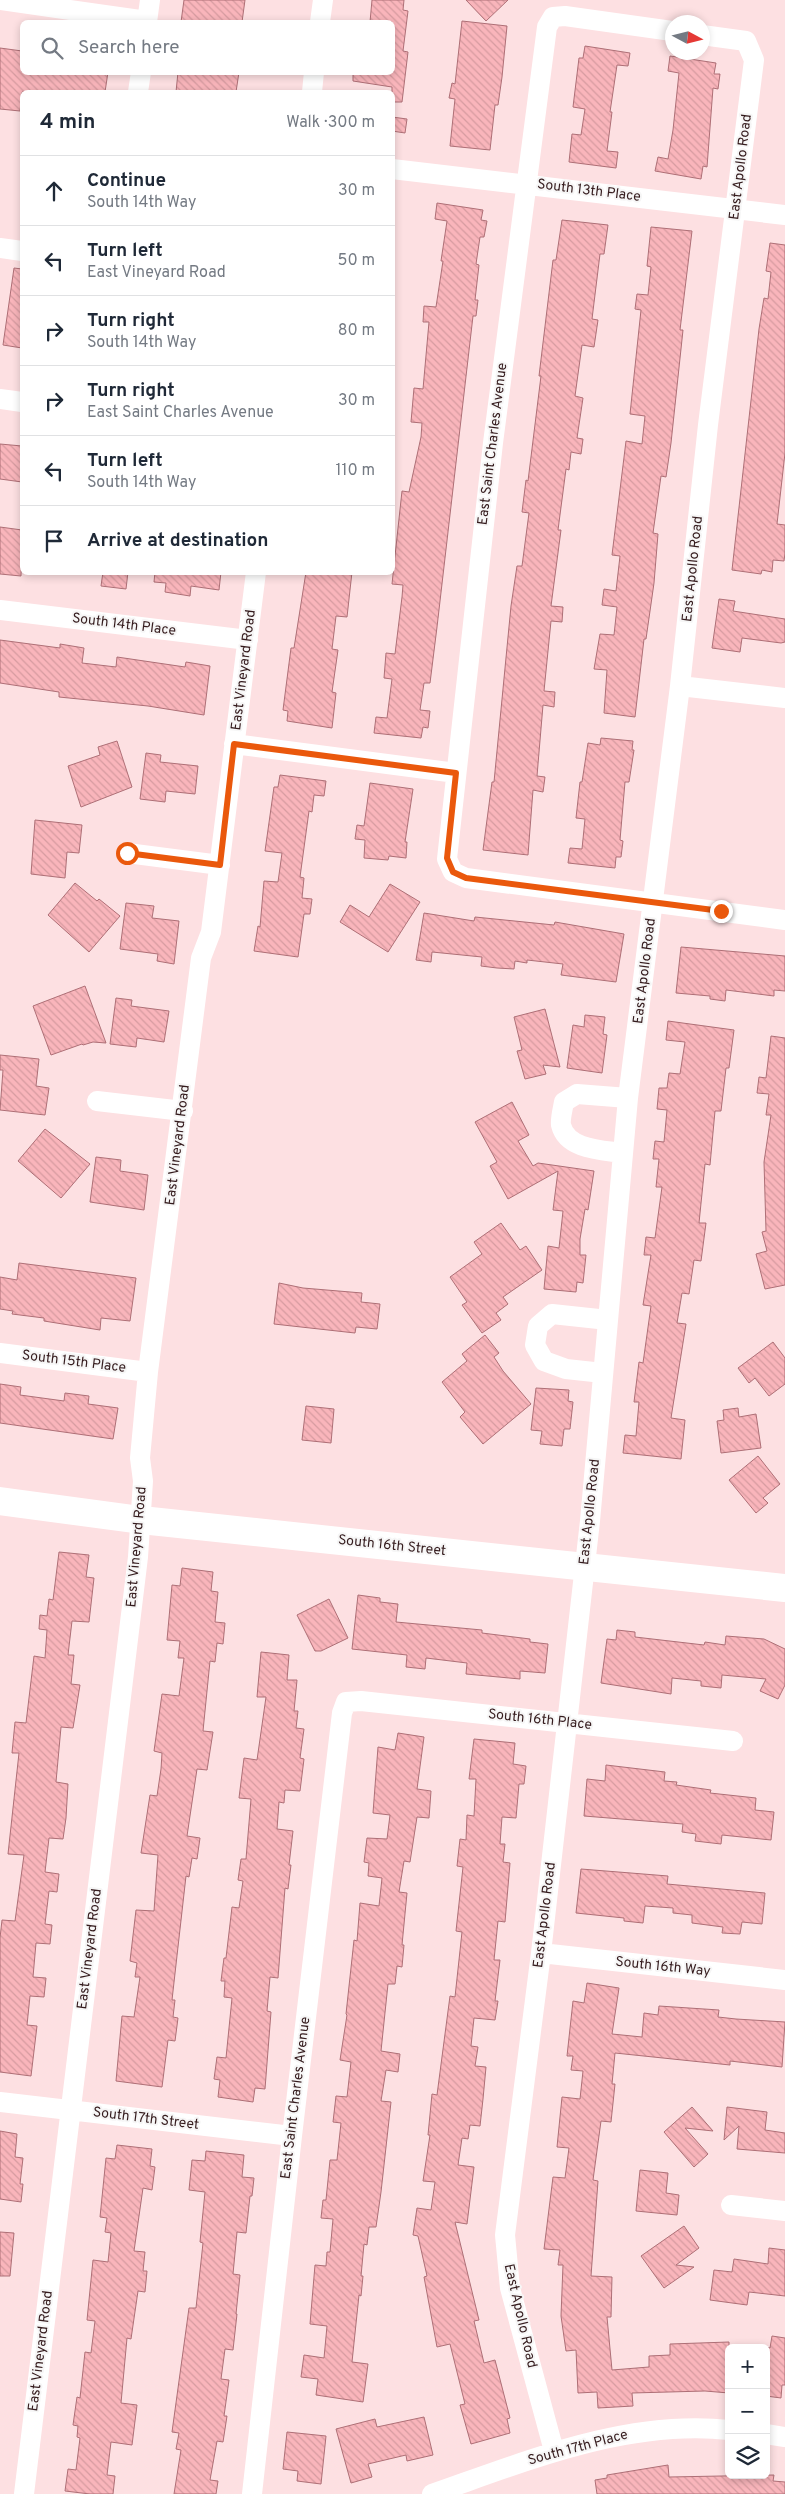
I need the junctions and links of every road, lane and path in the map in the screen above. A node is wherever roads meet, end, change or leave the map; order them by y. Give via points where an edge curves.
1 (0, 0) edge
2 (150, 0) edge
3 (323, 0) edge
4 (134, 20) edge
5 (147, 20) edge
6 (320, 20) edge
7 (665, 30) edge
8 (710, 36) edge
9 (141, 75) edge
10 (314, 75) edge
11 (138, 90) edge
12 (312, 90) edge
13 (395, 169) edge
14 (526, 183) junction
15 (736, 209) junction
16 (785, 215) edge
17 (0, 248) edge
18 (20, 251) edge
19 (0, 399) edge
20 (20, 402) edge
21 (256, 575) edge
22 (0, 610) edge
23 (248, 640) junction
24 (680, 686) junction
25 (785, 698) edge
26 (234, 744) junction
27 (456, 773) junction
28 (127, 853) dead end
29 (220, 865) junction
30 (654, 903) junction
31 (785, 920) edge
32 (628, 1098) junction
33 (97, 1101) dead end
34 (183, 1111) junction
35 (622, 1153) junction
36 (608, 1320) junction
37 (0, 1353) edge
38 (148, 1372) junction
39 (603, 1373) junction
40 (0, 1501) edge
41 (141, 1520) junction
42 (585, 1566) junction
43 (785, 1588) edge
44 (346, 1702) joint
45 (567, 1723) junction
46 (733, 1741) dead end
47 (541, 1953) junction
48 (785, 1980) edge
49 (0, 2102) edge
50 (71, 2110) junction
51 (292, 2136) junction
52 (731, 2205) dead end
53 (785, 2211) edge
54 (725, 2430) edge
55 (770, 2434) edge
56 (785, 2436) edge
57 (554, 2451) junction
58 (24, 2494) edge
59 (252, 2494) edge
60 (432, 2494) edge

1 - 4 street
2 - 5 street
3 - 6 street
7 - 14 street, East Saint Charles Avenue via 553,17 547,28
8 - 15 street, East Apollo Road via 746,41 754,60
9 - 11 street
10 - 12 street
13 - 14 street, South 13th Place
14 - 15 street, South 13th Place
14 - 27 street, East Saint Charles Avenue
15 - 16 street, South 13th Place
15 - 24 street, East Apollo Road via 708,425
17 - 18 street
19 - 20 street
21 - 23 street, East Vineyard Road
22 - 23 street, South 14th Place
23 - 26 street, East Vineyard Road
24 - 25 street
24 - 30 street, East Apollo Road
26 - 27 street
26 - 29 street, East Vineyard Road
27 - 30 street, East Saint Charles Avenue via 447,858 453,872 466,878
28 - 29 street
29 - 34 street, East Vineyard Road via 211,932 201,958
30 - 31 street
30 - 32 street, East Apollo Road
32 - 35 street, East Apollo Road
32 - 35 street via 577,1094 564,1102 562,1125 570,1140 588,1148
33 - 34 street
34 - 38 street, East Vineyard Road
35 - 36 street, East Apollo Road
36 - 39 street, East Apollo Road
36 - 39 street via 552,1314 538,1326 535,1345 544,1361 566,1369
37 - 38 street, South 15th Place
38 - 41 street, East Vineyard Road via 140,1458 143,1481
39 - 42 street, East Apollo Road
40 - 41 main road, South 16th Street
41 - 42 main road, South 16th Street
41 - 50 street, East Vineyard Road
42 - 43 main road, South 16th Street
42 - 45 street, East Apollo Road
44 - 45 street, South 16th Place
44 - 51 street, East Saint Charles Avenue via 342,1713
45 - 46 street, South 16th Place
45 - 47 street, East Apollo Road
47 - 48 street, South 16th Way
47 - 57 street, East Apollo Road via 505,2235 510,2288
49 - 50 street, South 17th Street
50 - 51 street, South 17th Street
50 - 58 street, East Vineyard Road
51 - 59 street, East Saint Charles Avenue
52 - 53 street
54 - 57 street, South 17th Place via 689,2426 649,2430
55 - 56 street
57 - 60 street, South 17th Place

